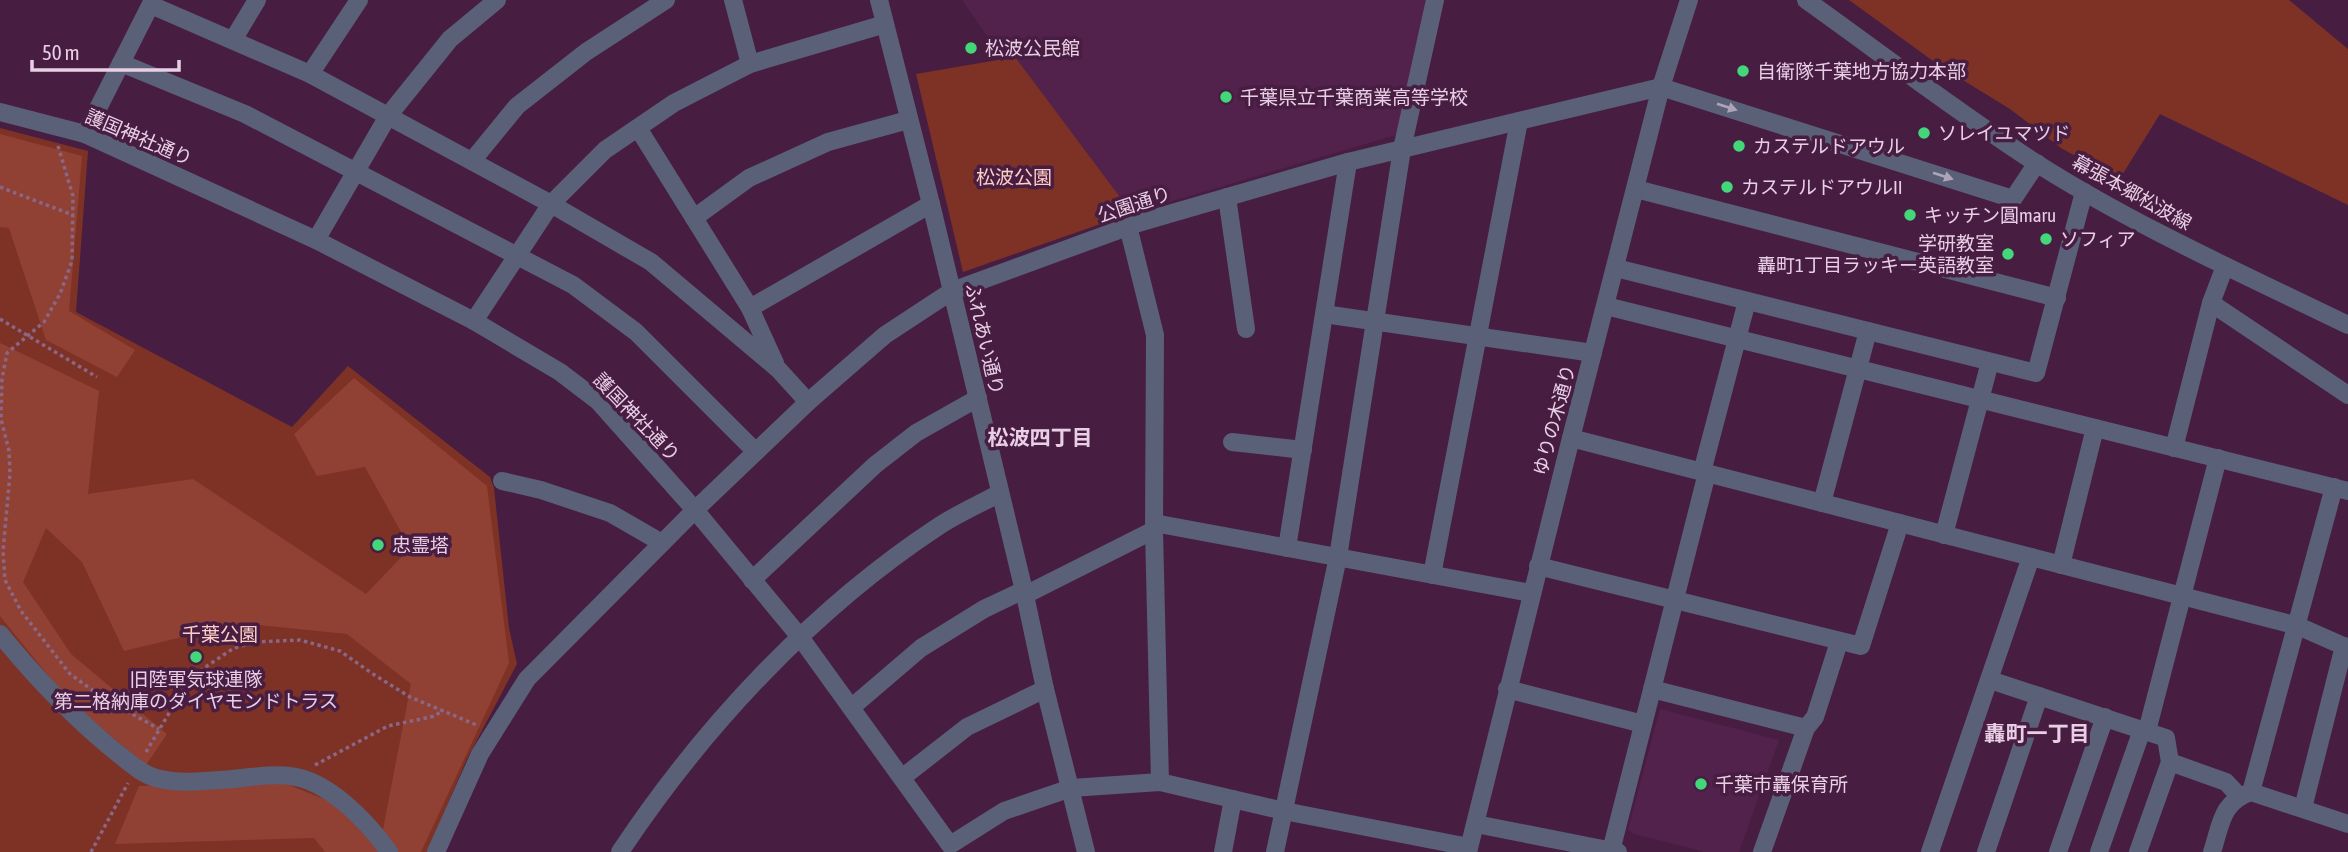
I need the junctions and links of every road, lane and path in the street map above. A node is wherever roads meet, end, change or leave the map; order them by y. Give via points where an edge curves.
1 (257, 0) edge
2 (359, 0) edge
3 (497, 0) edge
4 (666, 0) edge
5 (733, 0) edge
6 (879, 0) edge
7 (1434, 0) edge
8 (1689, 0) edge
9 (1806, 0) edge
10 (152, 3) edge
11 (885, 24) junction
12 (233, 40) junction
13 (121, 63) junction
14 (750, 64) junction
15 (310, 74) junction
16 (1661, 87) junction
17 (0, 112) edge
18 (388, 116) junction
19 (908, 120) junction
20 (1519, 121) junction
21 (58, 127) junction
22 (638, 128) junction
23 (85, 134) junction
24 (1402, 149) junction
25 (472, 161) junction
26 (1348, 162) junction
27 (2036, 163) junction
28 (356, 172) junction
29 (0, 187) edge
30 (1636, 188) junction
31 (2084, 192) junction
32 (1227, 197) junction
33 (551, 204) junction
34 (931, 204) junction
35 (73, 215) junction
36 (694, 218) junction
37 (1128, 226) junction
38 (316, 240) junction
39 (516, 255) junction
40 (2225, 266) junction
41 (1616, 268) junction
42 (952, 291) junction
43 (2057, 298) junction
44 (1747, 301) junction
45 (2211, 303) junction
46 (1606, 306) junction
47 (750, 308) junction
48 (1324, 314) junction
49 (0, 319) edge
50 (474, 321) junction
51 (1375, 322) junction
52 (2348, 324) edge
53 (1246, 329) dead end
54 (1868, 331) junction
55 (28, 336) junction
56 (1477, 336) junction
57 (1737, 339) junction
58 (1593, 353) junction
59 (1990, 362) junction
60 (778, 369) junction
61 (1857, 369) junction
62 (97, 377) dead end
63 (2348, 395) edge
64 (978, 398) junction
65 (1980, 399) junction
66 (808, 402) junction
67 (2095, 428) junction
68 (1571, 438) junction
69 (1232, 442) dead end
70 (2174, 447) junction
71 (1303, 450) junction
72 (756, 452) junction
73 (2218, 458) junction
74 (1705, 473) junction
75 (502, 481) dead end
76 (2341, 489) edge
77 (1000, 493) junction
78 (1822, 503) junction
79 (695, 510) junction
80 (1900, 523) junction
81 (1154, 527) junction
82 (1944, 535) junction
83 (662, 543) junction
84 (1287, 548) junction
85 (1338, 557) junction
86 (2031, 557) junction
87 (2061, 565) junction
88 (1538, 566) junction
89 (1432, 575) junction
90 (752, 580) junction
91 (1024, 592) junction
92 (1531, 593) junction
93 (2181, 596) junction
94 (1675, 600) junction
95 (2298, 626) junction
96 (0, 634) edge
97 (800, 637) junction
98 (1839, 642) junction
99 (2346, 647) edge
100 (1990, 680) junction
101 (1045, 689) junction
102 (1507, 689) junction
103 (1652, 689) junction
104 (2039, 696) junction
105 (852, 707) junction
106 (443, 710) junction
107 (2105, 717) junction
108 (1643, 724) junction
109 (1806, 728) junction
110 (159, 729) junction
111 (2145, 730) junction
112 (493, 733) junction
113 (2170, 762) junction
114 (136, 768) junction
115 (291, 776) junction
116 (903, 778) junction
117 (1160, 782) junction
118 (1072, 788) junction
119 (2245, 794) junction
120 (1233, 799) junction
121 (2303, 808) junction
122 (1284, 811) junction
123 (1476, 824) junction
124 (2348, 824) edge
125 (952, 848) edge
126 (1468, 849) edge
127 (1614, 851) edge
128 (91, 852) edge
129 (390, 852) edge
130 (436, 852) edge
131 (620, 852) edge
132 (1086, 852) edge
133 (1223, 852) edge
134 (1275, 852) edge
135 (1762, 852) edge
136 (1930, 852) edge
137 (1986, 852) edge
138 (2058, 852) edge
139 (2099, 852) edge
140 (2138, 852) edge
141 (2211, 852) edge

1 - 12 street
2 - 15 street
3 - 18 street via 450,39
4 - 25 street via 586,52 517,106
5 - 14 street
6 - 11 street, ふれあい通り
7 - 24 street
8 - 16 street, ゆりの木通り
9 - 27 street, 幕張本郷松波線
10 - 12 street
10 - 13 street
11 - 14 street
11 - 19 street, ふれあい通り
12 - 15 street
13 - 23 street
13 - 28 street via 245,114
14 - 22 street via 674,103
15 - 18 street
16 - 20 street, 公園通り
16 -> 27 street via 2013,199
16 - 30 street, ゆりの木通り
17 - 21 street, 護国神社通り
18 - 25 street
18 - 28 street
19 - 34 street, ふれあい通り
19 - 36 street via 828,142 749,178
20 - 24 street, 公園通り
20 - 56 street
21 - 23 street, 護国神社通り
21 - 35 path
22 - 33 street via 605,150
22 - 36 street
23 - 38 street, 護国神社通り
24 - 26 street, 公園通り
24 - 51 street
25 - 33 street
26 - 32 street, 公園通り
26 - 48 street
27 - 31 street, 幕張本郷松波線
28 - 38 street
28 - 39 street
29 - 35 path
30 - 41 street, ゆりの木通り
30 - 43 street
31 - 40 street, 幕張本郷松波線
31 - 43 street
32 - 37 street, 公園通り
32 - 53 street
33 - 39 street
33 - 60 street via 651,262
34 - 42 street, ふれあい通り
34 - 47 street
35 - 55 path via 72,261 60,294 44,322
36 - 47 street
37 - 42 street, 公園通り
37 - 81 street via 1155,335
38 - 50 street, 護国神社通り
39 - 50 street
39 - 72 street via 573,285 636,331
40 - 45 street
40 - 52 street, 幕張本郷松波線
41 - 44 street
41 - 46 street, ゆりの木通り
42 - 64 street, ふれあい通り
42 - 66 street, 公園通り via 885,335
43 - 59 street via 2036,373
44 - 54 street
44 - 57 street
45 - 63 street
45 - 70 street
46 - 57 street
46 - 58 street, ゆりの木通り
47 - 60 street
48 - 51 street
48 - 71 street
49 - 55 path
50 - 79 street, 護国神社通り via 560,372 598,401
51 - 56 street
51 - 85 street
54 - 59 street
54 - 61 street
55 - 62 path
55 - 110 path via 7,353 2,379 1,419 10,474 5,580 21,611 70,674
56 - 58 street
56 - 89 street
57 - 61 street
57 - 74 street
58 - 68 street, ゆりの木通り
59 - 65 street
60 - 66 street
61 - 65 street
61 - 78 street
64 - 77 street, ふれあい通り
64 - 90 street via 916,433 875,464
65 - 67 street
65 - 82 street
66 - 72 street, 公園通り
67 - 70 street
67 - 87 street
68 - 74 street
68 - 88 street, ゆりの木通り
69 - 71 street
70 - 73 street
71 - 84 street
72 - 79 street, 公園通り
73 - 76 street
73 - 93 street
74 - 78 street
74 - 94 street
75 - 83 street via 610,513
76 - 95 street
77 - 91 street, ふれあい通り
77 - 97 street via 942,524 887,562
78 - 80 street
79 - 83 street, 公園通り
79 - 90 street, 護国神社通り
80 - 82 street
80 - 98 street via 1861,646
81 - 84 street
81 - 91 street
81 - 117 street
82 - 86 street
83 - 112 street, 公園通り via 527,679
84 - 85 street
85 - 89 street
85 - 122 street
86 - 87 street
86 - 100 street
87 - 93 street
88 - 92 street, ゆりの木通り
88 - 94 street
89 - 92 street
90 - 97 street, 護国神社通り
91 - 101 street, ふれあい通り
91 - 105 street via 984,609 920,648
92 - 102 street, ゆりの木通り
93 - 95 street
93 - 111 street
94 - 98 street
94 - 103 street
95 - 99 street
95 - 119 street
96 - 114 street via 87,728
97 - 105 street, 護国神社通り
97 - 131 street via 728,711
98 - 109 street via 1815,717
99 - 121 street
100 - 104 street
100 - 136 street
101 - 116 street via 967,727
101 - 118 street, ふれあい通り
102 - 108 street
102 - 123 street, ゆりの木通り
103 - 108 street
103 - 109 street
104 - 107 street
104 - 137 street
105 - 116 street, 護国神社通り
106 - 110 path via 410,697 340,651 300,640 255,642 234,648 195,674
106 - 112 path
106 - 115 path via 435,716 388,726
107 - 111 street
107 - 138 street
108 - 127 street
109 - 135 street
110 - 114 path
111 - 113 street via 2166,738
111 - 139 street
112 - 130 street, 公園通り
113 - 119 street via 2226,782
113 - 140 street
114 - 115 street via 154,778 183,782
114 - 128 path
115 - 129 street via 349,806
116 - 125 street, 護国神社通り
117 - 118 street, 護国神社通り
117 - 120 street, 護国神社通り
118 - 125 street, 護国神社通り via 1004,811
118 - 132 street, ふれあい通り
119 - 121 street
119 - 141 street via 2228,805
120 - 122 street, 護国神社通り
120 - 133 street
121 - 124 street
122 - 126 street, 護国神社通り
122 - 134 street
123 - 126 street, ゆりの木通り
123 - 127 street

